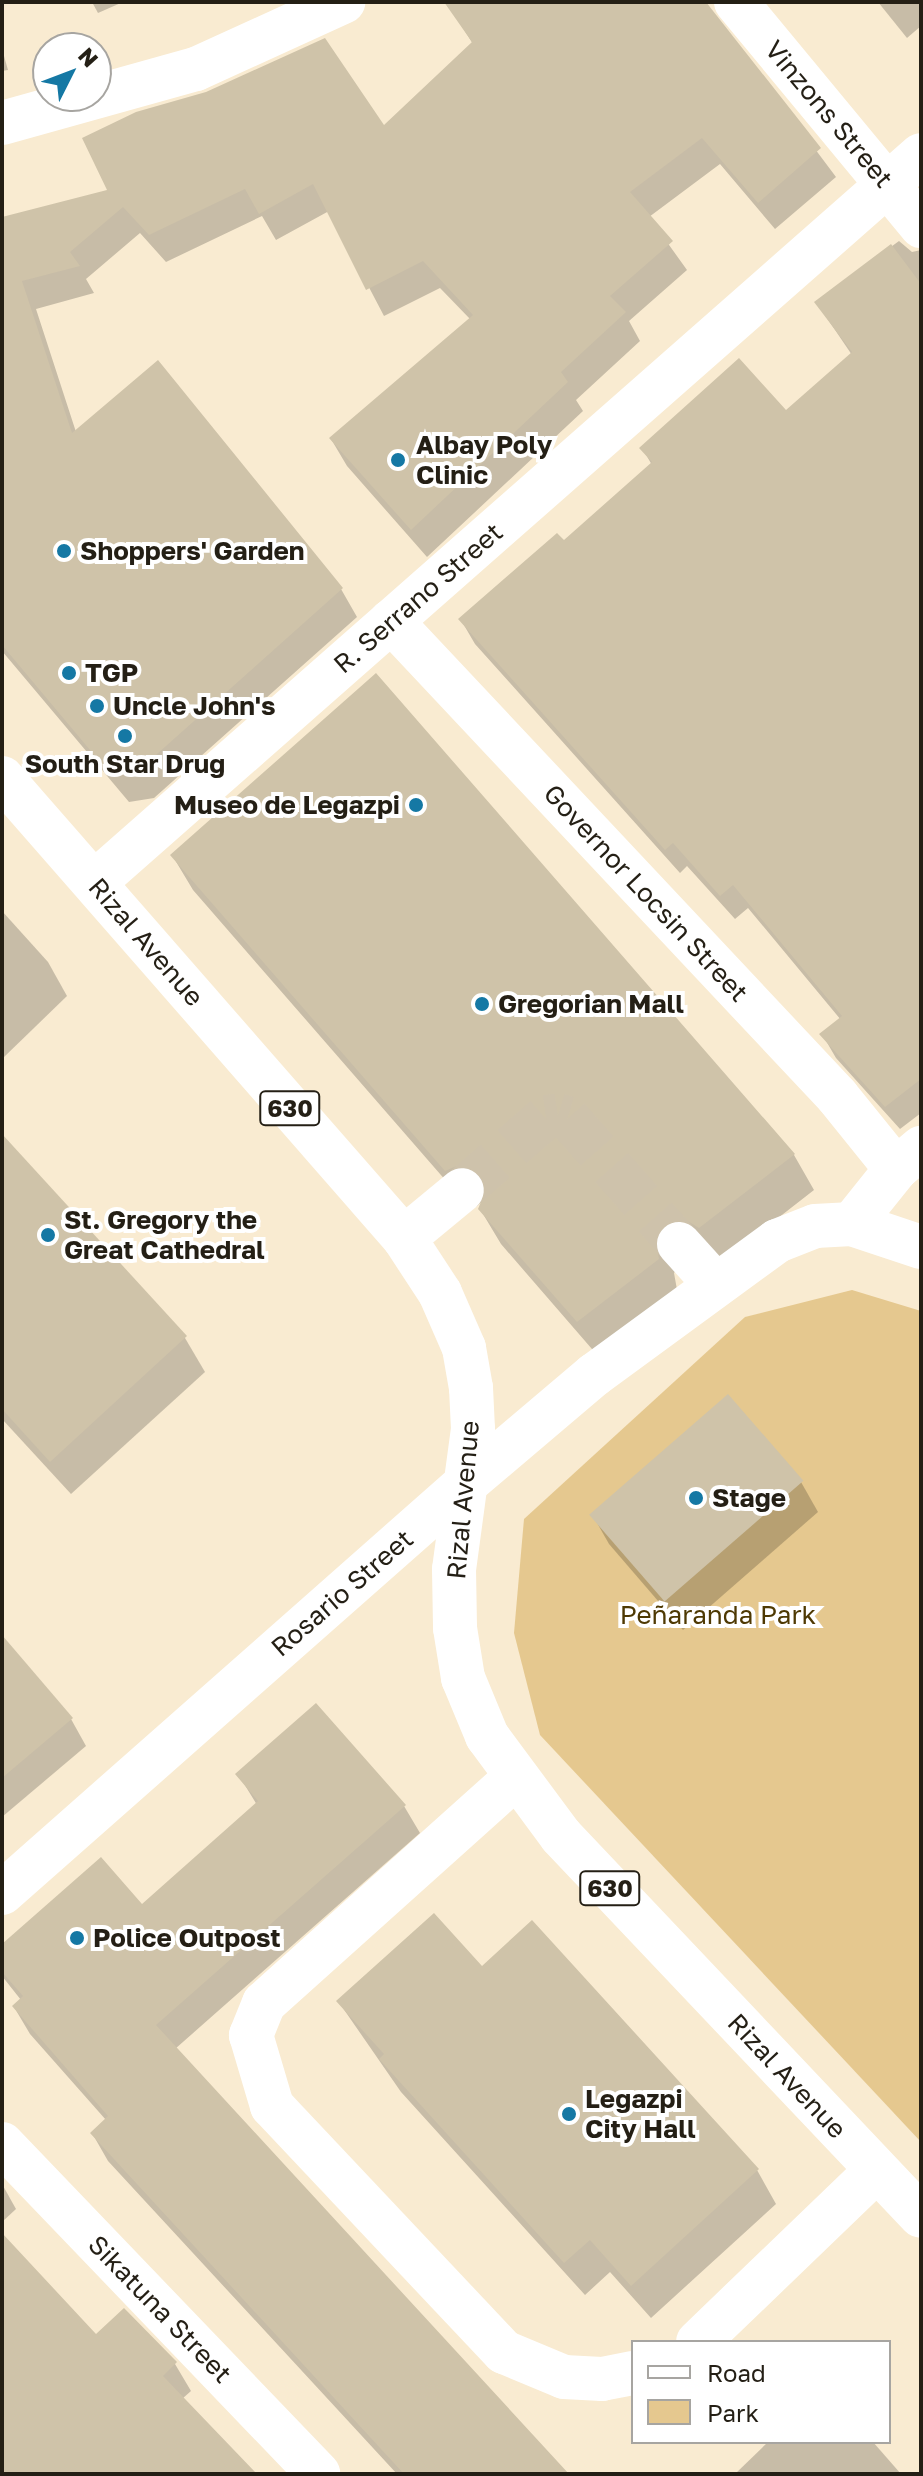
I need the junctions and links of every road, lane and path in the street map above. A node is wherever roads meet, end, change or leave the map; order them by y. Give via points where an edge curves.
1 (343, 2) edge
2 (736, 2) edge
3 (2, 123) edge
4 (921, 155) edge
5 (887, 183) junction
6 (921, 226) edge
7 (391, 621) junction
8 (2, 778) edge
9 (95, 882) junction
10 (909, 1158) edge
11 (462, 1190) tunnel mouth
12 (852, 1224) junction
13 (404, 1238) junction
14 (679, 1244) tunnel mouth
15 (921, 1247) edge
16 (716, 1285) junction
17 (463, 1486) junction
18 (515, 1778) junction
19 (2, 1893) edge
20 (2, 2144) edge
21 (876, 2171) junction
22 (921, 2216) edge
23 (700, 2340) edge
24 (631, 2373) edge
25 (318, 2474) edge

1 - 3 street via 196,69
2 - 5 street, Vinzons Street
4 - 5 street, R. Serrano Street
5 - 6 street, Vinzons Street
5 - 7 street, R. Serrano Street
7 - 9 street, R. Serrano Street
7 - 10 street, Governor Locsin Street via 837,1096
8 - 9 street, Rizal Avenue / 630
9 - 13 street, Rizal Avenue / 630
10 - 12 street
11 - 13 street
12 - 15 street
12 - 16 street, Rosario Street via 815,1226 777,1241
13 - 17 street, Rizal Avenue / 630 via 440,1293 464,1348 473,1429
14 - 16 street
16 - 17 street, Rosario Street via 594,1375
17 - 18 street, Rizal Avenue / 630 via 454,1569 463,1678 487,1736
17 - 19 street, Rosario Street
18 - 21 street, Rizal Avenue / 630 via 561,1836
18 - 24 street via 264,2003 251,2035 272,2106 504,2352 564,2377 602,2379
20 - 25 street, Sikatuna Street
21 - 22 street, Rizal Avenue / 630
21 - 23 street

